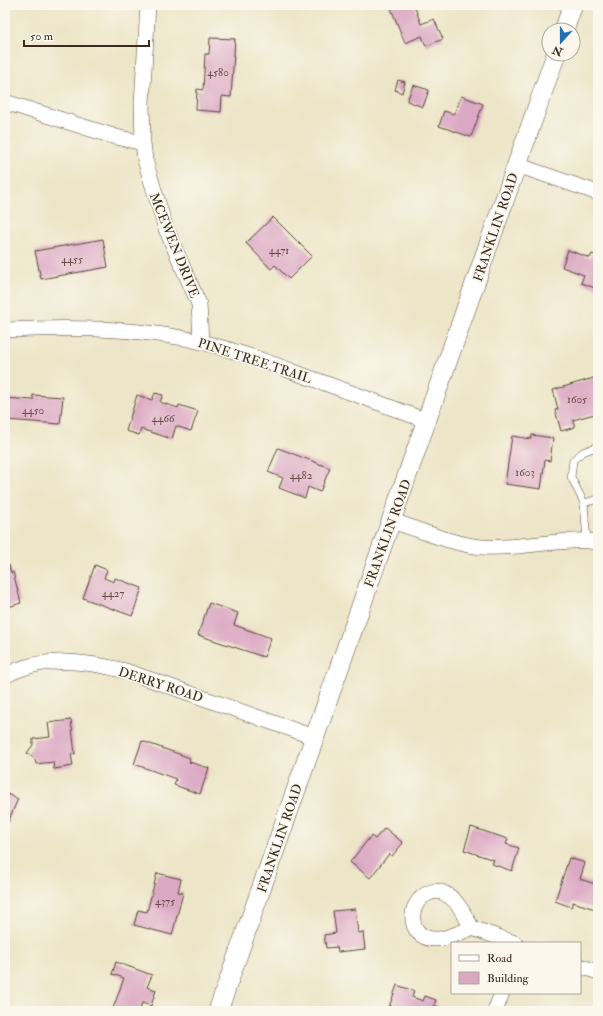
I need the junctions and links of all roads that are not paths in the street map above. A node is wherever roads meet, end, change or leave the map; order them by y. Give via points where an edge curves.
1 (148, 5) edge
2 (573, 5) edge
3 (567, 22) edge
4 (553, 62) edge
5 (5, 102) edge
6 (142, 143) junction
7 (517, 165) junction
8 (598, 193) edge
9 (5, 330) edge
10 (201, 342) junction
11 (427, 421) junction
12 (598, 449) edge
13 (598, 499) edge
14 (584, 503) junction
15 (392, 520) junction
16 (592, 542) edge
17 (5, 676) edge
18 (314, 737) junction
19 (472, 928) dead end
20 (512, 942) edge
21 (581, 966) edge
22 (598, 972) edge
23 (502, 994) edge
24 (218, 1011) edge
25 (495, 1011) edge

1 - 6 street, MCEWEN DRIVE via 143,64
2 - 3 street
4 - 7 street, FRANKLIN ROAD
5 - 6 street
6 - 10 street, MCEWEN DRIVE via 164,223 199,304
7 - 8 street
7 - 11 street, FRANKLIN ROAD
9 - 10 street, PINE TREE TRAIL via 78,328 162,335
10 - 11 street, PINE TREE TRAIL via 260,359
11 - 15 street, FRANKLIN ROAD
12 - 14 lane via 596,447 583,452 573,460 571,477
13 - 14 lane
14 - 16 lane
15 - 16 street via 449,540 482,547 562,541
15 - 18 street, FRANKLIN ROAD
17 - 18 street, DERRY ROAD via 28,667 63,661 106,666
18 - 24 street, FRANKLIN ROAD
19 - 20 street
21 - 22 street
23 - 25 street

